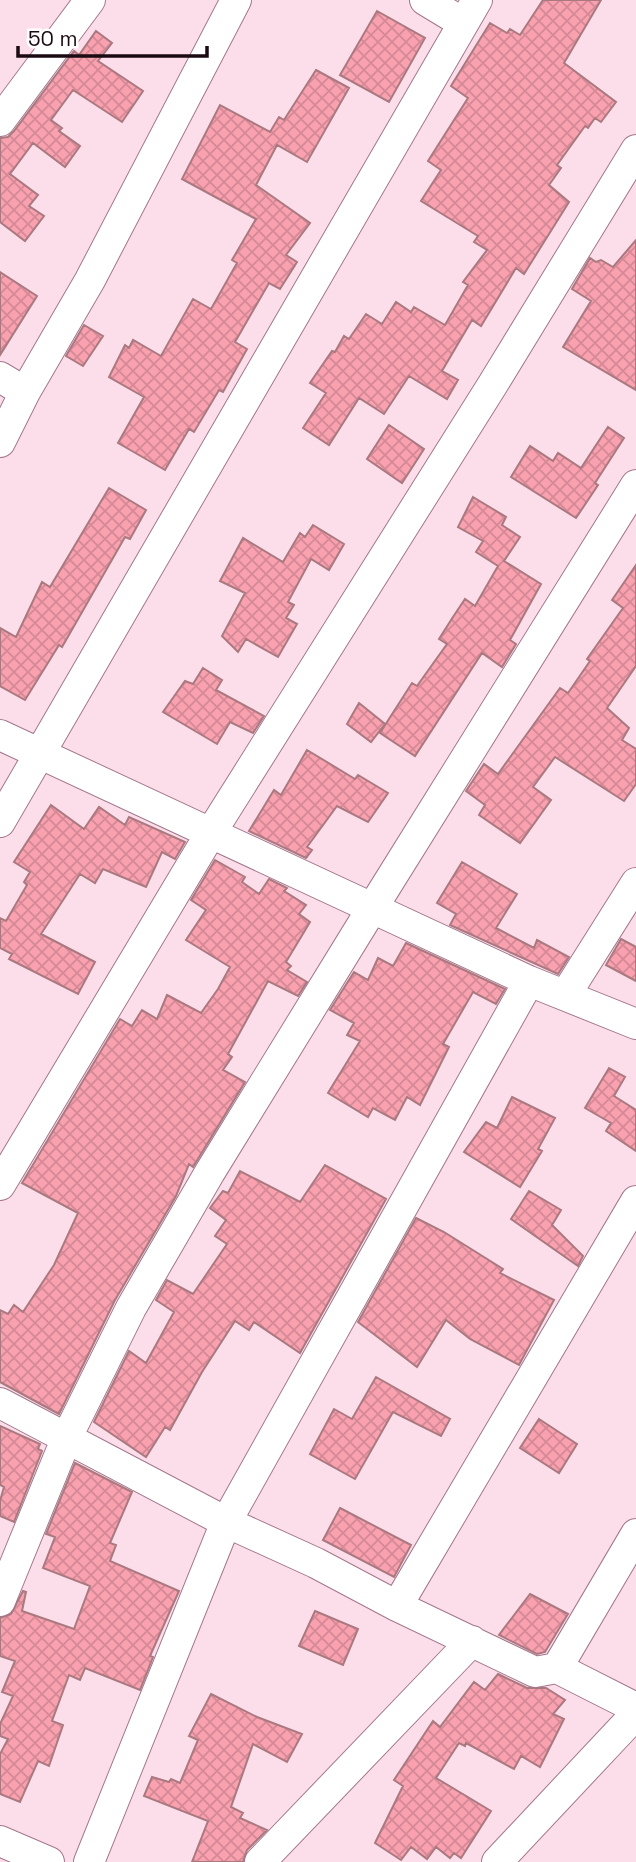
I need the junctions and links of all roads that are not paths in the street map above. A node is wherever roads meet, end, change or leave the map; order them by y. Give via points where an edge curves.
1 (90, 0) edge
2 (236, 0) edge
3 (425, 0) edge
4 (470, 12) edge
5 (0, 121) edge
6 (636, 150) edge
7 (0, 377) edge
8 (25, 392) junction
9 (0, 442) edge
10 (636, 485) edge
11 (0, 735) edge
12 (41, 753) junction
13 (0, 822) edge
14 (212, 831) junction
15 (636, 883) edge
16 (373, 907) junction
17 (529, 981) junction
18 (566, 994) junction
19 (636, 1024) edge
20 (0, 1185) edge
21 (636, 1201) edge
22 (0, 1403) edge
23 (67, 1437) junction
24 (226, 1522) junction
25 (636, 1534) edge
26 (0, 1601) edge
27 (397, 1605) junction
28 (472, 1641) junction
29 (557, 1668) junction
30 (636, 1708) edge
31 (636, 1714) edge
32 (0, 1841) edge
33 (49, 1862) edge
34 (89, 1862) edge
35 (260, 1862) edge
36 (496, 1862) edge

1 - 5 street
2 - 8 street via 90,280
3 - 4 street
4 - 12 street
6 - 14 street
7 - 8 street
8 - 9 street
10 - 16 street
11 - 12 street
12 - 13 street
12 - 14 street
14 - 16 street
14 - 20 street
15 - 18 street
16 - 17 street
16 - 23 street via 210,1172 138,1297
17 - 18 street
17 - 24 street
18 - 19 street
21 - 27 street
22 - 23 street
23 - 24 street
23 - 26 street
24 - 27 street
24 - 34 street
25 - 29 street
27 - 28 street
28 - 29 street via 535,1672
28 - 35 street
29 - 30 street
31 - 36 street
32 - 33 street

